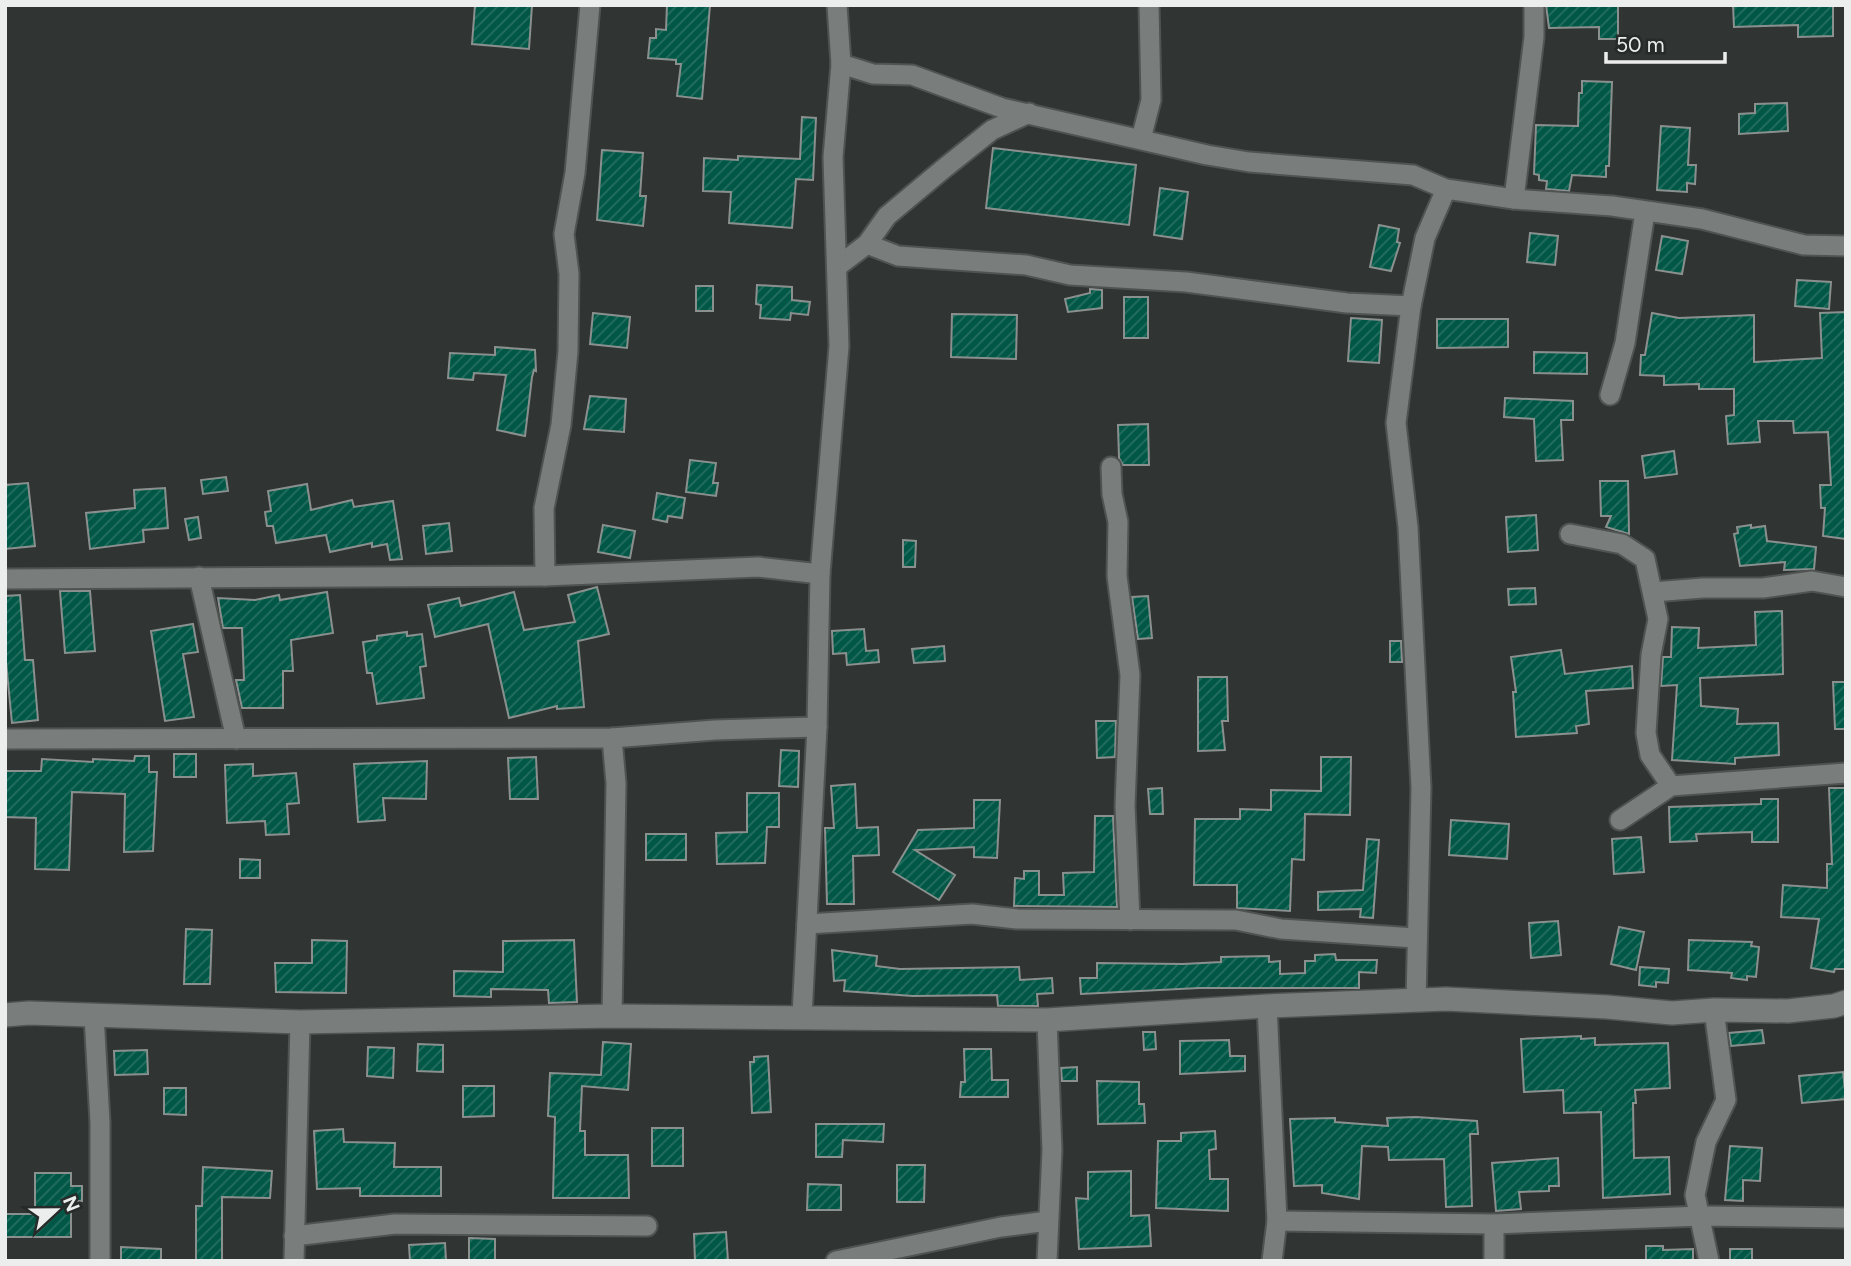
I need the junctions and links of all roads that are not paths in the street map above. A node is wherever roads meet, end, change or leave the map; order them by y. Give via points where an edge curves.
1 (590, 5) edge
2 (837, 5) edge
3 (1149, 5) edge
4 (1534, 5) edge
5 (841, 64) junction
6 (1029, 113) junction
7 (1141, 139) junction
8 (1447, 188) junction
9 (1514, 199) junction
10 (1644, 212) junction
11 (867, 244) junction
12 (1846, 246) edge
13 (838, 266) junction
14 (1411, 306) junction
15 (1611, 395) dead end
16 (1111, 467) dead end
17 (1570, 534) dead end
18 (820, 574) junction
19 (545, 576) junction
20 (200, 577) junction
21 (5, 579) edge
22 (1846, 587) edge
23 (1653, 592) junction
24 (817, 727) junction
25 (612, 738) junction
26 (5, 739) edge
27 (236, 739) junction
28 (1846, 773) edge
29 (1671, 786) junction
30 (1620, 820) dead end
31 (1130, 920) junction
32 (807, 925) junction
33 (1415, 938) junction
34 (1416, 1000) junction
35 (1846, 1002) edge
36 (1267, 1006) junction
37 (1714, 1010) junction
38 (5, 1015) edge
39 (94, 1015) junction
40 (612, 1016) junction
41 (802, 1016) junction
42 (1047, 1020) junction
43 (300, 1022) junction
44 (1702, 1216) junction
45 (1846, 1218) edge
46 (1048, 1221) junction
47 (1277, 1221) junction
48 (1493, 1224) junction
49 (648, 1226) dead end
50 (294, 1236) junction
51 (100, 1261) edge
52 (294, 1261) edge
53 (836, 1261) edge
54 (1047, 1261) edge
55 (1272, 1261) edge
56 (1494, 1261) edge
57 (1709, 1261) edge

1 - 19 street via 575,173 564,234 569,274 568,352 561,425 544,508
2 - 5 street
3 - 7 street via 1151,100
4 - 9 street
5 - 6 street via 873,74 912,75
5 - 13 street via 833,157
6 - 7 street
6 - 11 street via 992,130 942,170 887,216
7 - 8 street via 1249,162 1413,175
8 - 9 street
8 - 14 street via 1424,238
9 - 10 street
10 - 12 street via 1702,219 1804,245
10 - 15 street via 1625,343
11 - 13 street
11 - 14 street via 898,256
13 - 18 street via 839,346
14 - 33 street via 1396,423 1408,527 1421,788
16 - 31 street via 1118,522 1117,576 1130,675 1125,806
17 - 23 street via 1622,544 1645,559
18 - 19 street via 758,567
18 - 24 street
19 - 20 street
20 - 21 street
20 - 27 street
22 - 23 street via 1812,581 1763,588
23 - 29 street via 1658,619 1646,733 1650,755
24 - 25 street
24 - 32 street
25 - 27 street
25 - 40 street via 616,783
26 - 27 street
28 - 29 street
29 - 30 street
31 - 32 street via 930,914
31 - 33 street via 1236,920 1281,929
32 - 41 street
33 - 34 street
34 - 36 street
34 - 37 street via 1661,1013
35 - 37 street via 1788,1011
36 - 42 street
36 - 47 street
37 - 44 street via 1726,1100 1700,1166 1695,1195
38 - 39 street
39 - 43 street
39 - 51 street
40 - 41 street
40 - 43 street
41 - 42 street
42 - 46 street via 1052,1150
43 - 50 street
44 - 45 street
44 - 48 street
44 - 57 street
46 - 53 street
46 - 54 street
47 - 48 street
47 - 55 street
48 - 56 street
49 - 50 street via 395,1224
50 - 52 street

